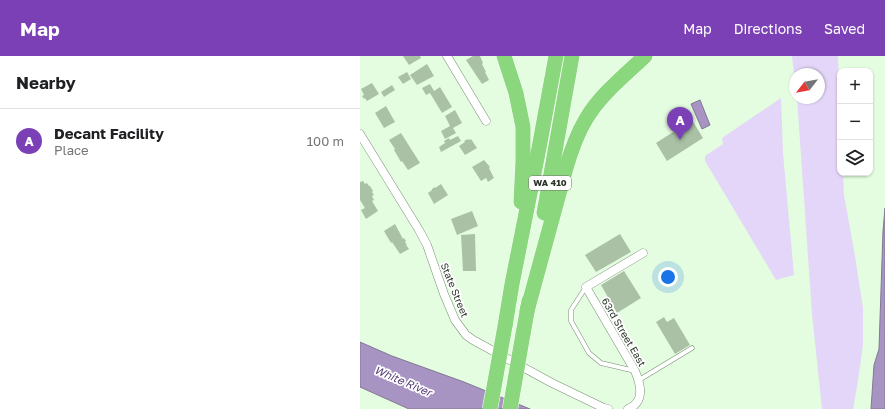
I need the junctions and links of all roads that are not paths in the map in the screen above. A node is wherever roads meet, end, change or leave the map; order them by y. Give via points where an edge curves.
1 (447, 56) edge
2 (504, 56) edge
3 (556, 56) edge
4 (572, 56) edge
5 (644, 56) edge
6 (486, 121) dead end
7 (360, 134) edge
8 (642, 253) dead end
9 (512, 284) junction
10 (586, 288) junction
11 (527, 311) junction
12 (692, 348) dead end
13 (635, 371) junction
14 (639, 380) junction
15 (632, 408) edge
16 (490, 409) edge
17 (510, 409) edge
18 (608, 409) edge

1 - 6 street
2 - 9 highway via 516,93 522,127 521,200
3 - 9 highway, WA 410
4 - 11 highway, WA 410
5 - 11 highway via 595,105 573,145
7 - 18 street, State Street via 427,245 455,320 466,335
8 - 10 street
9 - 16 highway, WA 410, bridge
10 - 13 street, 63rd Street East
10 - 13 lane via 571,310 571,321 589,353 601,363
11 - 17 highway, WA 410, bridge
12 - 14 lane
13 - 14 street, 63rd Street East
14 - 15 street, 63rd Street East via 640,396

